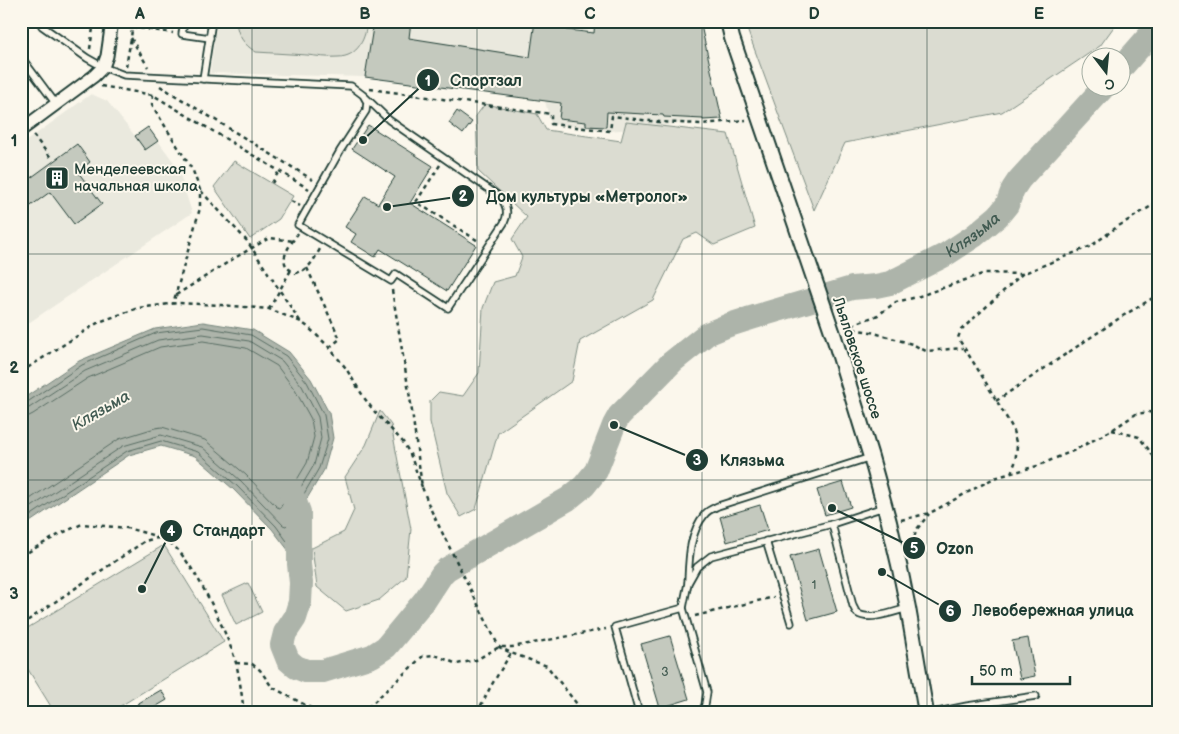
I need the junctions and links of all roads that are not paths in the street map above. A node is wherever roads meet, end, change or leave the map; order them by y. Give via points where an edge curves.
1 (39, 21) edge
2 (112, 21) edge
3 (184, 21) edge
4 (212, 21) edge
5 (728, 21) edge
6 (210, 38) junction
7 (21, 57) edge
8 (102, 67) junction
9 (203, 79) junction
10 (364, 94) junction
11 (56, 104) junction
12 (24, 128) edge
13 (871, 457) junction
14 (885, 507) junction
15 (832, 524) junction
16 (766, 541) junction
17 (688, 584) junction
18 (683, 608) junction
19 (908, 608) junction
20 (791, 623) dead end
21 (1036, 696) dead end
22 (639, 713) edge
23 (701, 713) edge
24 (926, 713) edge
25 (933, 713) edge

1 - 8 lane
2 - 8 street via 107,56
3 - 6 lane via 182,34
4 - 6 lane
5 - 13 street, Льяловское шоссе
6 - 9 lane
7 - 11 lane
8 - 9 lane via 124,75
8 - 11 street via 86,84
9 - 10 lane via 351,86
10 - 10 lane via 366,111 298,225 391,281 396,274 448,308 507,216 504,202 389,120
11 - 12 street
13 - 14 street, Льяловское шоссе
13 - 17 lane via 718,506 706,513 690,547
14 - 15 lane
14 - 19 street, Льяловское шоссе
15 - 16 lane
15 - 19 lane via 857,613 875,617
16 - 17 lane via 711,556 697,567
16 - 20 lane
17 - 18 lane
18 - 22 lane via 615,627
18 - 23 lane via 707,692
19 - 24 street, Льяловское шоссе
21 - 25 lane

